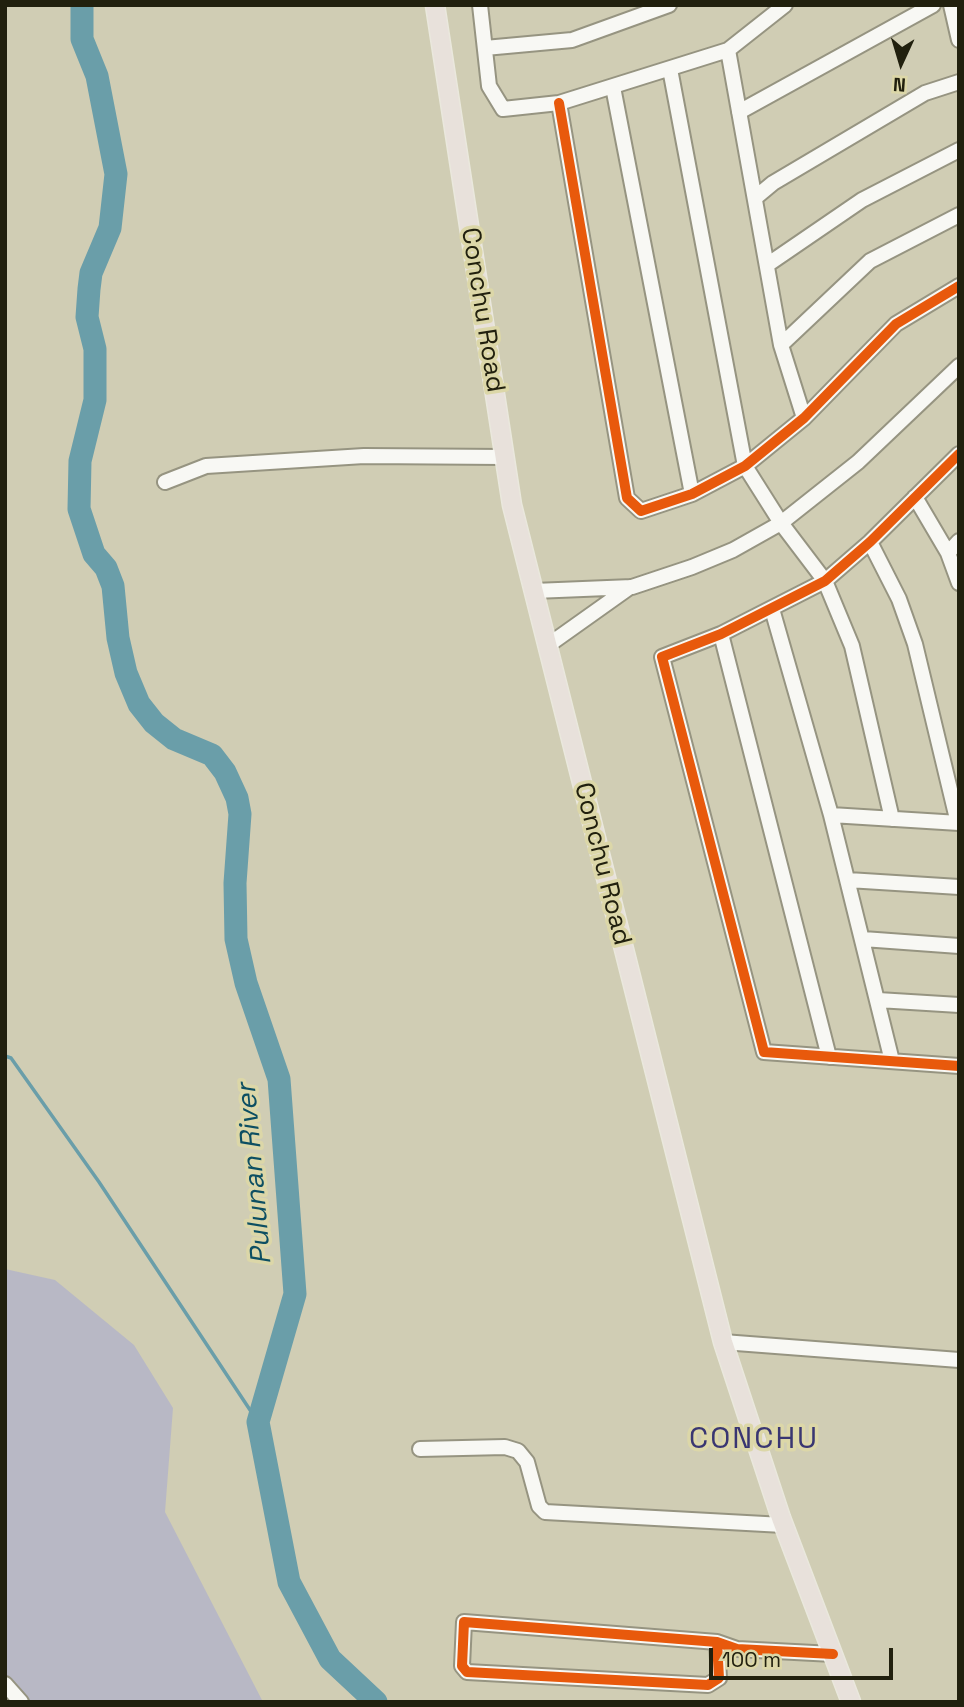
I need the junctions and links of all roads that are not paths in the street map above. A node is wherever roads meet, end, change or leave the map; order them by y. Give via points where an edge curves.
1 (435, 5) edge
2 (480, 5) edge
3 (669, 5) edge
4 (785, 5) edge
5 (933, 5) edge
6 (951, 5) edge
7 (959, 40) edge
8 (485, 48) junction
9 (729, 51) junction
10 (670, 69) junction
11 (959, 82) edge
12 (613, 86) junction
13 (559, 103) junction
14 (739, 112) junction
15 (959, 150) edge
16 (755, 198) junction
17 (959, 215) edge
18 (767, 265) junction
19 (959, 286) edge
20 (781, 345) junction
21 (959, 366) edge
22 (804, 418) junction
23 (959, 454) edge
24 (505, 457) junction
25 (745, 466) junction
26 (165, 482) dead end
27 (692, 494) junction
28 (915, 497) junction
29 (781, 523) junction
30 (959, 541) edge
31 (870, 542) junction
32 (948, 553) junction
33 (825, 581) junction
34 (959, 583) edge
35 (632, 587) junction
36 (534, 591) junction
37 (772, 609) junction
38 (721, 634) junction
39 (547, 646) junction
40 (831, 816) junction
41 (891, 819) junction
42 (958, 823) edge
43 (848, 880) junction
44 (959, 887) edge
45 (863, 939) junction
46 (959, 946) edge
47 (878, 1000) junction
48 (959, 1005) edge
49 (829, 1057) junction
50 (892, 1061) junction
51 (959, 1066) edge
52 (723, 1342) junction
53 (959, 1360) edge
54 (420, 1449) dead end
55 (783, 1525) junction
56 (717, 1642) junction
57 (833, 1654) junction
58 (5, 1685) edge
59 (21, 1702) edge
60 (851, 1702) edge

1 - 24 main road, Conchu Road
2 - 8 street
3 - 8 street via 572,40
4 - 9 street
5 - 14 street
6 - 7 street
8 - 13 street via 489,86 503,109
9 - 10 street
9 - 14 street
10 - 12 street
10 - 25 street
11 - 16 street via 925,93
12 - 13 street
12 - 27 street
13 - 27 street via 627,498 641,511
14 - 16 street
15 - 18 street via 862,200
16 - 18 street
17 - 20 street via 870,261
18 - 20 street
19 - 22 street via 896,324
20 - 22 street
21 - 29 street via 858,462
22 - 25 street
23 - 28 street
24 - 26 street via 364,456 206,466
24 - 36 main road, Conchu Road
25 - 27 street
25 - 29 street
28 - 31 street
28 - 32 street
29 - 33 street
29 - 35 street via 712,558
30 - 32 street
31 - 33 street
31 - 42 street via 899,599 915,644
32 - 34 street
33 - 37 street
33 - 41 street via 852,646
35 - 36 street
35 - 39 street
36 - 39 main road, Conchu Road
37 - 38 street
37 - 40 street
38 - 49 street
38 - 49 street via 662,657 764,1052
39 - 52 main road, Conchu Road
40 - 41 street
40 - 43 street
41 - 42 street
43 - 44 street
43 - 45 street
45 - 46 street
45 - 47 street
47 - 48 street
47 - 50 street
49 - 50 street
50 - 51 street
52 - 53 street
52 - 55 main road, Conchu Road
54 - 55 street via 505,1447 518,1451 527,1462 539,1506 545,1512
55 - 57 main road, Conchu Road
56 - 56 street via 464,1622 462,1666 467,1672 708,1685 719,1678
56 - 57 street via 737,1649
57 - 60 main road, Conchu Road
58 - 59 street

